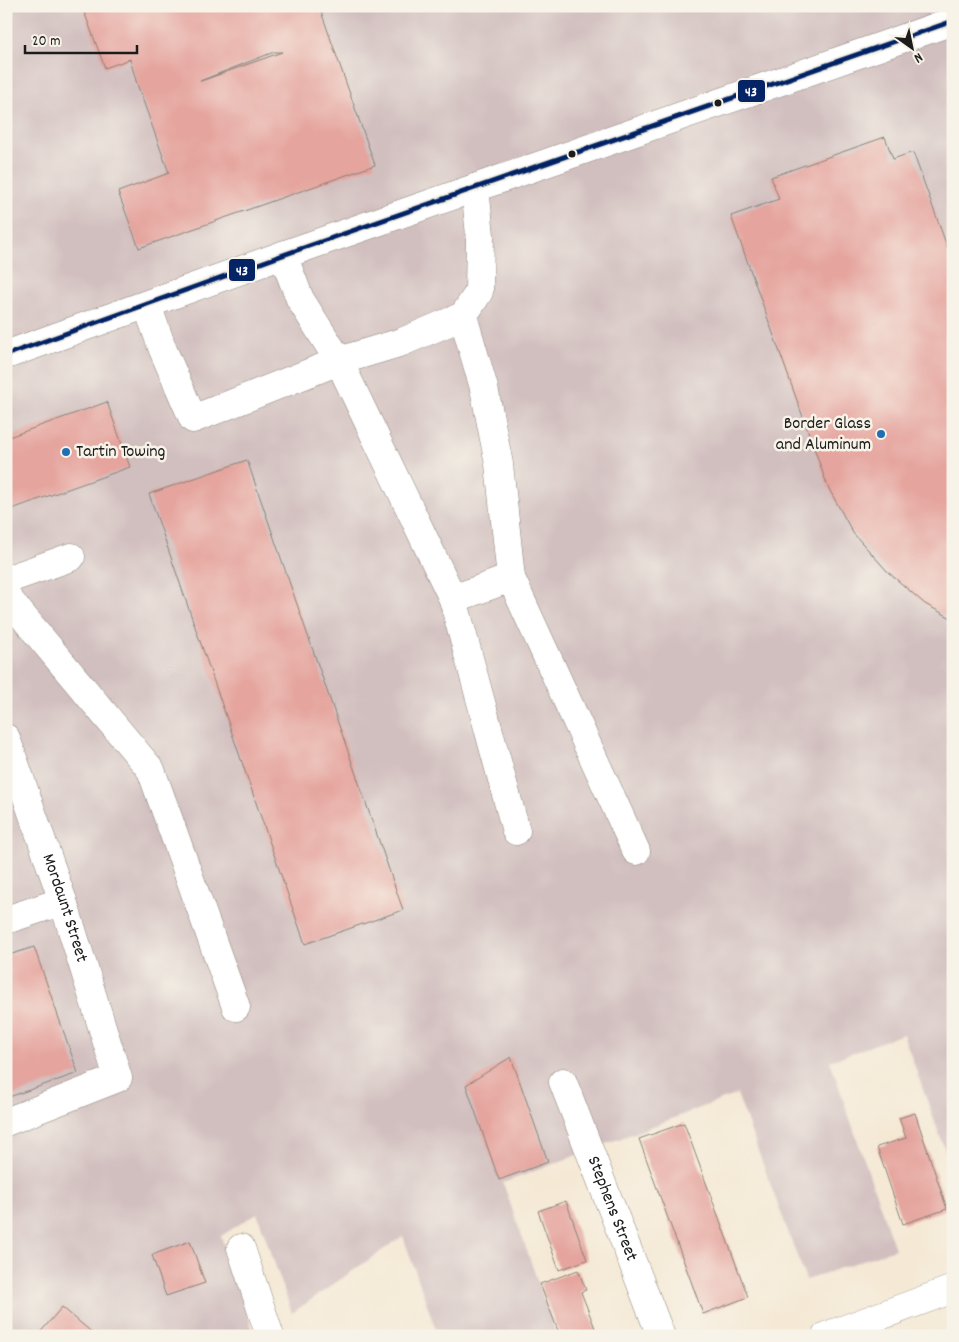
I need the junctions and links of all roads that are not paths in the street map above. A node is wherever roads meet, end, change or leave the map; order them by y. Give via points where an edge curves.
1 (953, 21) edge
2 (475, 188) junction
3 (284, 255) junction
4 (147, 305) junction
5 (463, 316) junction
6 (6, 355) edge
7 (339, 361) junction
8 (71, 557) dead end
9 (511, 578) junction
10 (6, 580) edge
11 (6, 596) edge
12 (453, 599) junction
13 (6, 738) edge
14 (516, 831) dead end
15 (636, 851) dead end
16 (63, 901) junction
17 (6, 920) edge
18 (236, 1007) dead end
19 (563, 1082) dead end
20 (6, 1122) edge
21 (241, 1248) dead end
22 (953, 1289) edge
23 (270, 1336) edge
24 (661, 1336) edge
25 (826, 1336) edge

1 - 2 main road
2 - 3 main road
2 - 5 main road via 480,235 479,292
3 - 4 main road
3 - 7 main road via 300,299
4 - 6 main road
4 - 7 main road via 193,419
5 - 7 main road via 402,342
5 - 9 main road via 484,388 499,464
7 - 12 main road
8 - 10 main road
9 - 12 main road
9 - 15 main road
11 - 18 main road via 151,770
12 - 14 main road
13 - 16 main road, Mordaunt Street
16 - 17 main road
16 - 20 main road, Mordaunt Street via 118,1078
19 - 24 main road, Stephens Street
21 - 23 main road
22 - 25 main road

